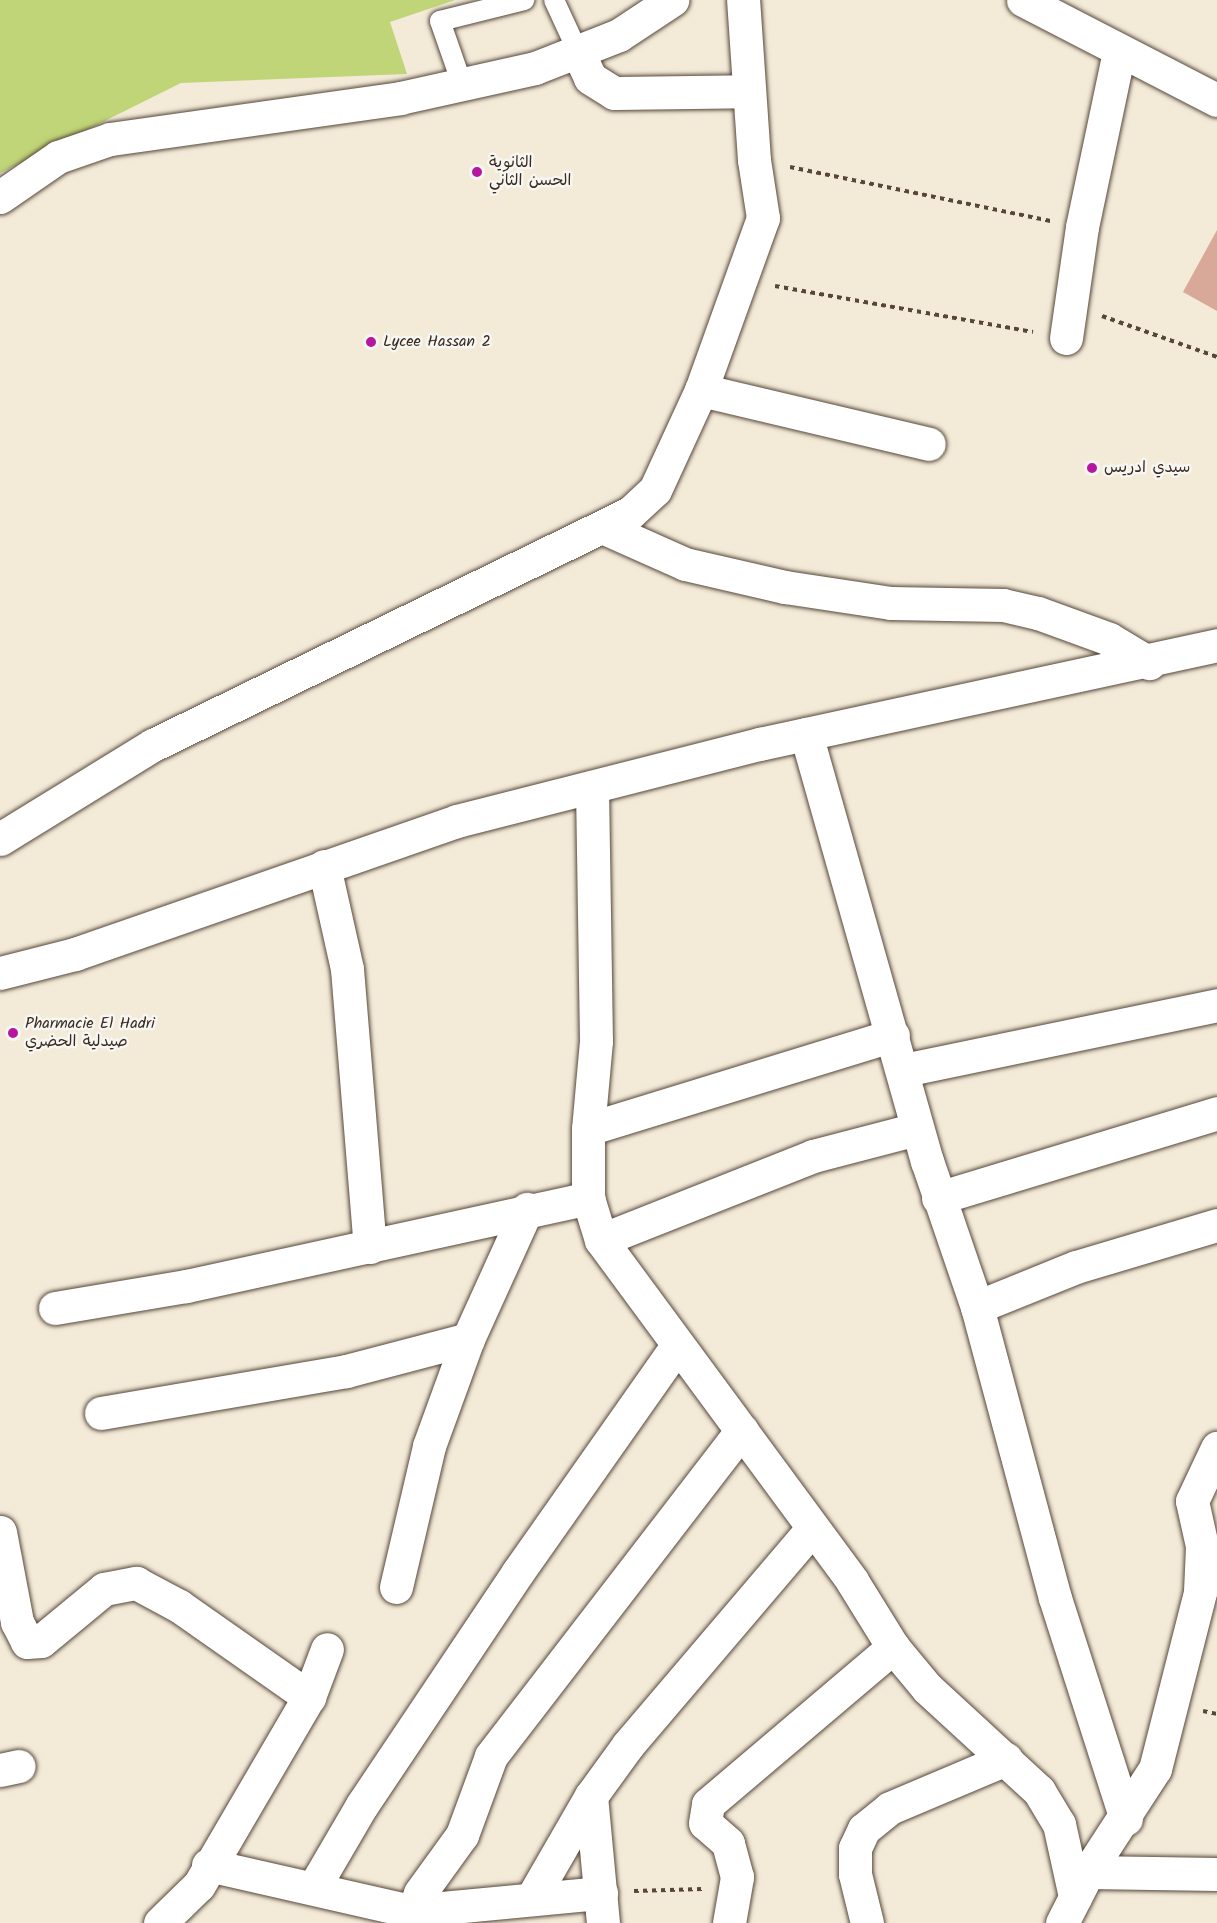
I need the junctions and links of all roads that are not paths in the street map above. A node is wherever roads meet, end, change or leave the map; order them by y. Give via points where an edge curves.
1 (524, 0) edge
2 (554, 0) edge
3 (672, 0) edge
4 (743, 0) edge
5 (1023, 0) edge
6 (1119, 51) junction
7 (579, 54) junction
8 (463, 87) junction
9 (749, 91) junction
10 (1217, 100) edge
11 (0, 197) edge
12 (1066, 338) road end
13 (701, 390) junction
14 (929, 444) dead end
15 (602, 527) junction
16 (1217, 645) edge
17 (1149, 663) junction
18 (806, 734) junction
19 (592, 787) junction
20 (0, 839) edge
21 (324, 866) junction
22 (0, 973) edge
23 (1217, 1005) edge
24 (893, 1035) junction
25 (904, 1070) junction
26 (1217, 1113) edge
27 (917, 1129) junction
28 (588, 1130) junction
29 (588, 1198) junction
30 (938, 1198) junction
31 (527, 1209) junction
32 (1217, 1226) edge
33 (601, 1240) junction
34 (370, 1246) junction
35 (977, 1307) junction
36 (55, 1308) dead end
37 (468, 1339) junction
38 (677, 1346) junction
39 (101, 1413) dead end
40 (742, 1430) junction
41 (1217, 1448) edge
42 (812, 1529) junction
43 (0, 1532) edge
44 (396, 1587) dead end
45 (893, 1647) junction
46 (327, 1649) dead end
47 (309, 1698) junction
48 (1006, 1760) junction
49 (591, 1796) junction
50 (1126, 1819) junction
51 (1217, 1874) edge
52 (203, 1875) junction
53 (314, 1887) junction
54 (532, 1898) junction
55 (602, 1908) edge
56 (1069, 1908) edge
57 (409, 1917) edge
58 (160, 1923) edge
59 (195, 1923) edge
60 (729, 1923) edge
61 (867, 1923) edge

1 - 8 lane via 440,21
2 - 7 lane
3 - 7 street
4 - 9 street
5 - 6 street
6 - 10 street
6 - 12 street via 1082,228
7 - 8 street
7 - 9 street via 590,78 614,93
8 - 11 street via 191,132 110,139 58,157
9 - 13 street via 763,218
13 - 14 street
13 - 15 street via 655,490 630,513
15 - 17 street via 685,564 785,587 891,603 1004,605 1038,613 1109,639
15 - 20 street via 153,745
16 - 17 street
17 - 18 street
18 - 19 street
18 - 24 street
19 - 21 street via 458,821
19 - 28 street via 596,1041
21 - 22 street via 87,950
21 - 34 street via 347,969
23 - 25 street
24 - 25 street
24 - 28 street
25 - 27 street
26 - 30 street
27 - 30 street
27 - 33 street via 813,1156
28 - 29 street
29 - 31 street
29 - 33 street
30 - 35 street
31 - 34 street
31 - 37 street
32 - 35 street via 1076,1267
33 - 38 street
34 - 36 street
35 - 50 street via 1055,1598
37 - 39 street via 346,1371
37 - 44 street via 429,1446
38 - 40 street
38 - 53 street via 518,1572
40 - 42 street
40 - 57 street via 491,1756 462,1835
41 - 50 street via 1192,1501 1203,1571 1186,1659 1155,1769
42 - 45 street
42 - 49 street
43 - 47 street via 17,1622 27,1642 41,1641 104,1590 136,1583 179,1606
45 - 48 street via 927,1688
45 - 60 street via 708,1804 705,1823 728,1843 738,1887
46 - 47 street
47 - 52 street
48 - 56 street via 1028,1778 1059,1824
48 - 61 street via 890,1808 864,1829 854,1863
49 - 54 street
49 - 55 street
50 - 56 street
51 - 56 street
52 - 53 street
52 - 58 street
52 - 59 street
53 - 57 street
54 - 55 street
54 - 57 street

